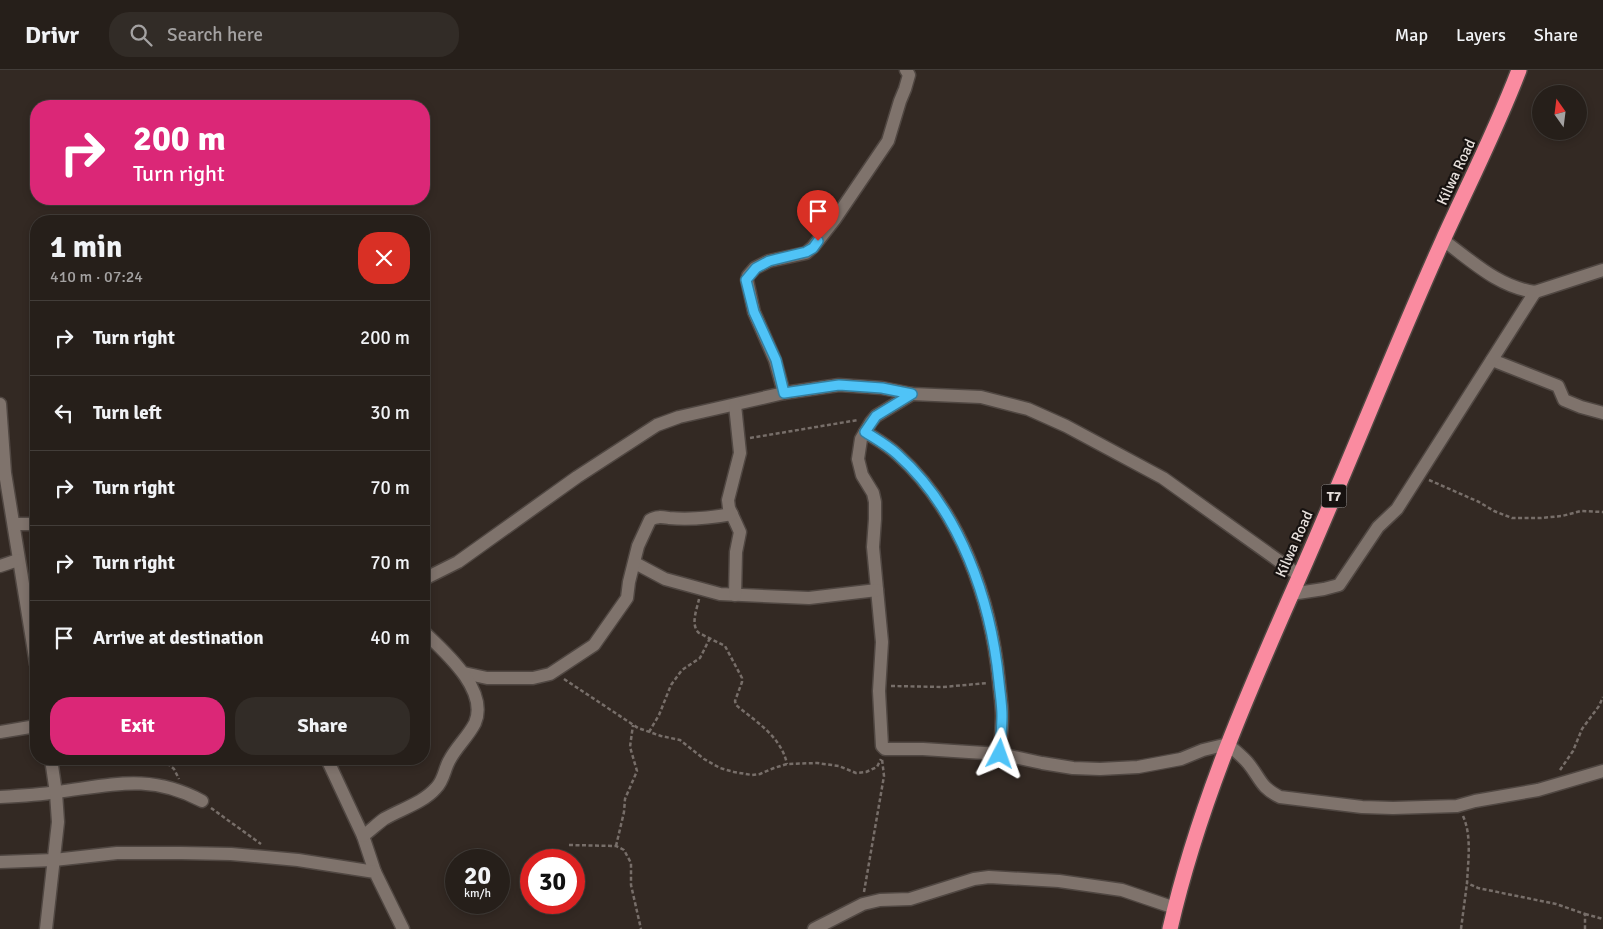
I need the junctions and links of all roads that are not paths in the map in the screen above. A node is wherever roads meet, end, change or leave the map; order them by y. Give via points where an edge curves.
1 (906, 70) edge
2 (1519, 70) edge
3 (1443, 240) junction
4 (1603, 270) edge
5 (1535, 292) junction
6 (1492, 360) junction
7 (784, 393) junction
8 (912, 394) junction
9 (0, 404) edge
10 (735, 405) junction
11 (1603, 413) edge
12 (865, 432) junction
13 (4, 495) edge
14 (732, 514) junction
15 (14, 524) junction
16 (30, 524) edge
17 (18, 560) junction
18 (635, 563) junction
19 (0, 566) edge
20 (430, 576) edge
21 (1300, 576) junction
22 (877, 590) junction
23 (734, 594) junction
24 (1291, 594) junction
25 (30, 629) edge
26 (430, 638) edge
27 (464, 673) junction
28 (30, 727) edge
29 (0, 732) edge
30 (1228, 744) junction
31 (1000, 754) junction
32 (52, 765) edge
33 (330, 765) edge
34 (1603, 771) edge
35 (56, 793) junction
36 (0, 797) edge
37 (202, 801) road end
38 (364, 836) junction
39 (54, 860) junction
40 (0, 862) edge
41 (375, 872) junction
42 (1175, 908) junction
43 (46, 929) edge
44 (403, 929) edge
45 (814, 929) edge
46 (1170, 929) edge

1 - 7 street via 909,75 906,89 888,141 813,248 769,261 756,268 746,280 754,312 776,360
2 - 3 highway, Kilwa Road / T7
3 - 5 street via 1497,279
3 - 21 highway, Kilwa Road / T7
4 - 5 street
5 - 6 street
6 - 11 street via 1558,386 1564,400
6 - 24 street via 1397,509 1378,527 1339,585
7 - 8 street via 839,385
7 - 10 street
8 - 12 street via 876,416
8 - 21 street via 981,397 1028,409 1066,426 1163,478
9 - 13 street
10 - 14 street via 739,461 728,500
10 - 20 street via 657,425 576,477 458,562
12 - 22 street via 858,459 875,502 873,547
12 - 31 street via 898,455 920,479 946,512 965,548 982,594 996,652 1002,716
13 - 15 street
14 - 18 street via 704,519 659,517 650,520 638,546
14 - 23 street via 740,532
15 - 16 street
15 - 17 street
17 - 19 street
17 - 25 street
18 - 23 street via 665,579 701,590
18 - 27 street via 627,598 613,620 594,645 554,672 533,678 487,678
21 - 24 highway, Kilwa Road / T7
22 - 23 street via 809,598
22 - 31 street via 882,642 882,752 924,749
24 - 30 highway, Kilwa Road / T7
26 - 27 street
27 - 38 street via 476,697 478,711 468,735 449,760 444,775 436,788 422,799 384,820
28 - 29 street
30 - 31 street via 1138,767 1100,769 1073,768
30 - 34 street via 1248,763 1268,791 1280,797 1362,807 1458,806 1546,788
30 - 42 highway, Kilwa Road / T7 via 1201,818
32 - 35 street
33 - 38 street
35 - 36 street
35 - 37 street via 129,782 156,784
35 - 39 street via 58,822
38 - 41 street
39 - 40 street
39 - 41 street via 93,854 231,854
39 - 43 street
41 - 44 street
42 - 45 street via 1122,890 1058,881 990,877 910,899 863,904
42 - 46 highway, Kilwa Road / T7

